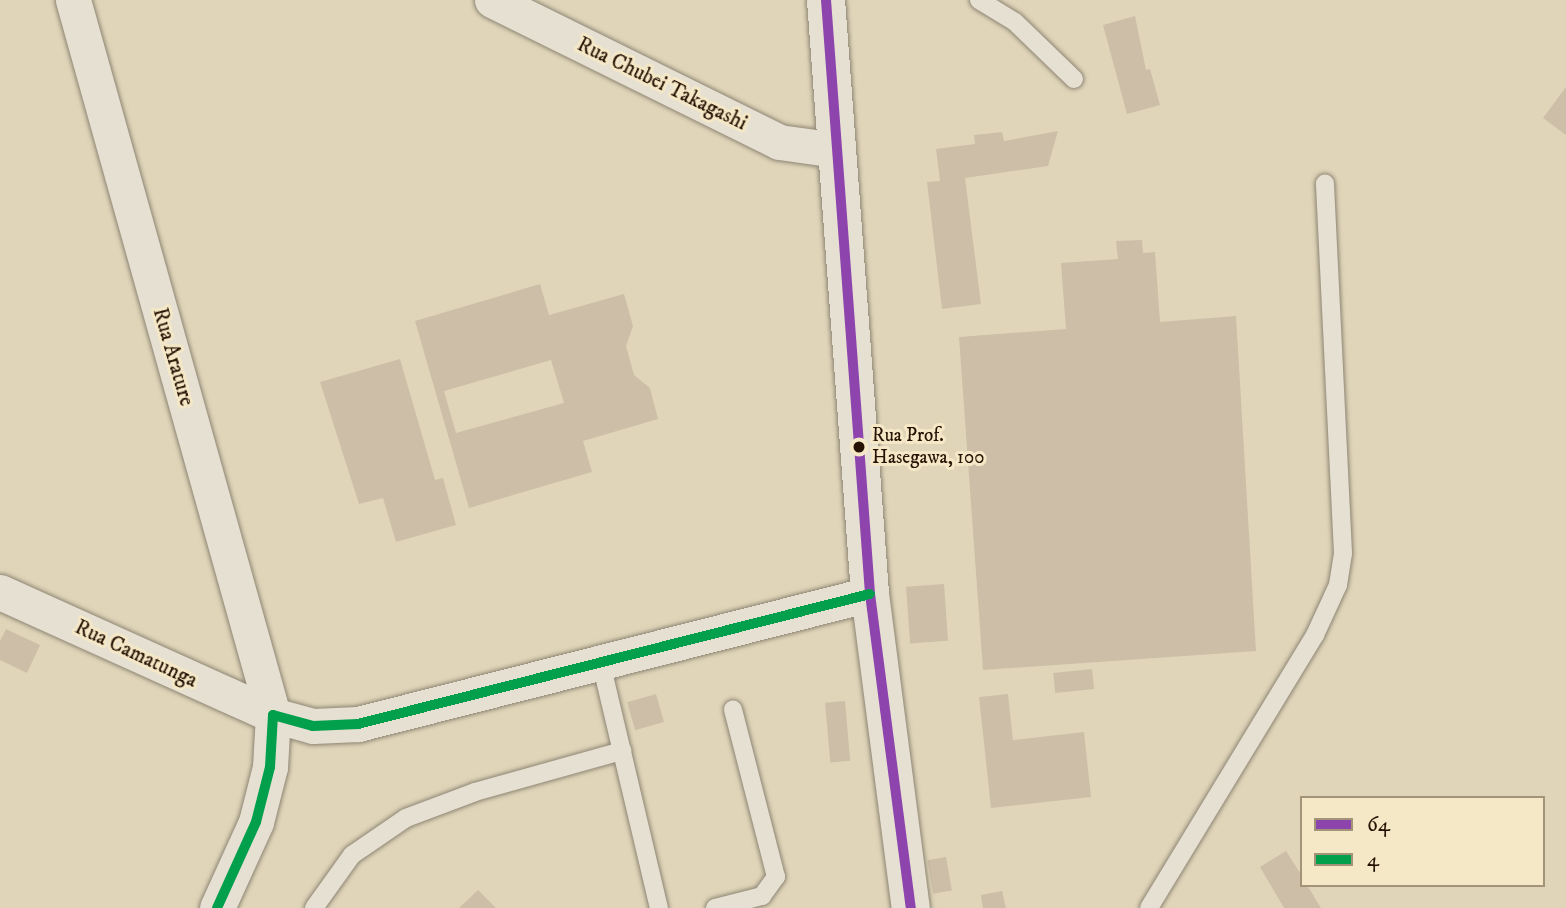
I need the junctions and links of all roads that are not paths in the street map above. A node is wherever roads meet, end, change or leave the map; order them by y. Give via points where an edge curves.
1 (73, 0) edge
2 (492, 0) edge
3 (827, 0) edge
4 (979, 0) edge
5 (1074, 79) dead end
6 (837, 150) junction
7 (1325, 183) dead end
8 (0, 592) edge
9 (870, 594) junction
10 (601, 663) junction
11 (733, 709) dead end
12 (273, 715) junction
13 (622, 751) junction
14 (217, 908) edge
15 (314, 908) edge
16 (659, 908) edge
17 (715, 908) edge
18 (911, 908) edge
19 (1149, 908) edge

1 - 12 street, Rua Arature
2 - 6 street, Rua Chubei Takagashi via 779,142
3 - 6 street
4 - 5 lane via 1024,30
6 - 9 street
7 - 19 lane via 1343,554 1338,585 1315,635
8 - 12 street, Rua Camatunga
9 - 10 street, Rua Camatunga
9 - 18 street
10 - 12 street, Rua Camatunga via 358,724 313,726
10 - 13 lane
11 - 17 lane via 776,877 762,896
12 - 14 street, Rua Arature via 270,767 256,822
13 - 15 lane via 475,792 407,818 352,855
13 - 16 lane

